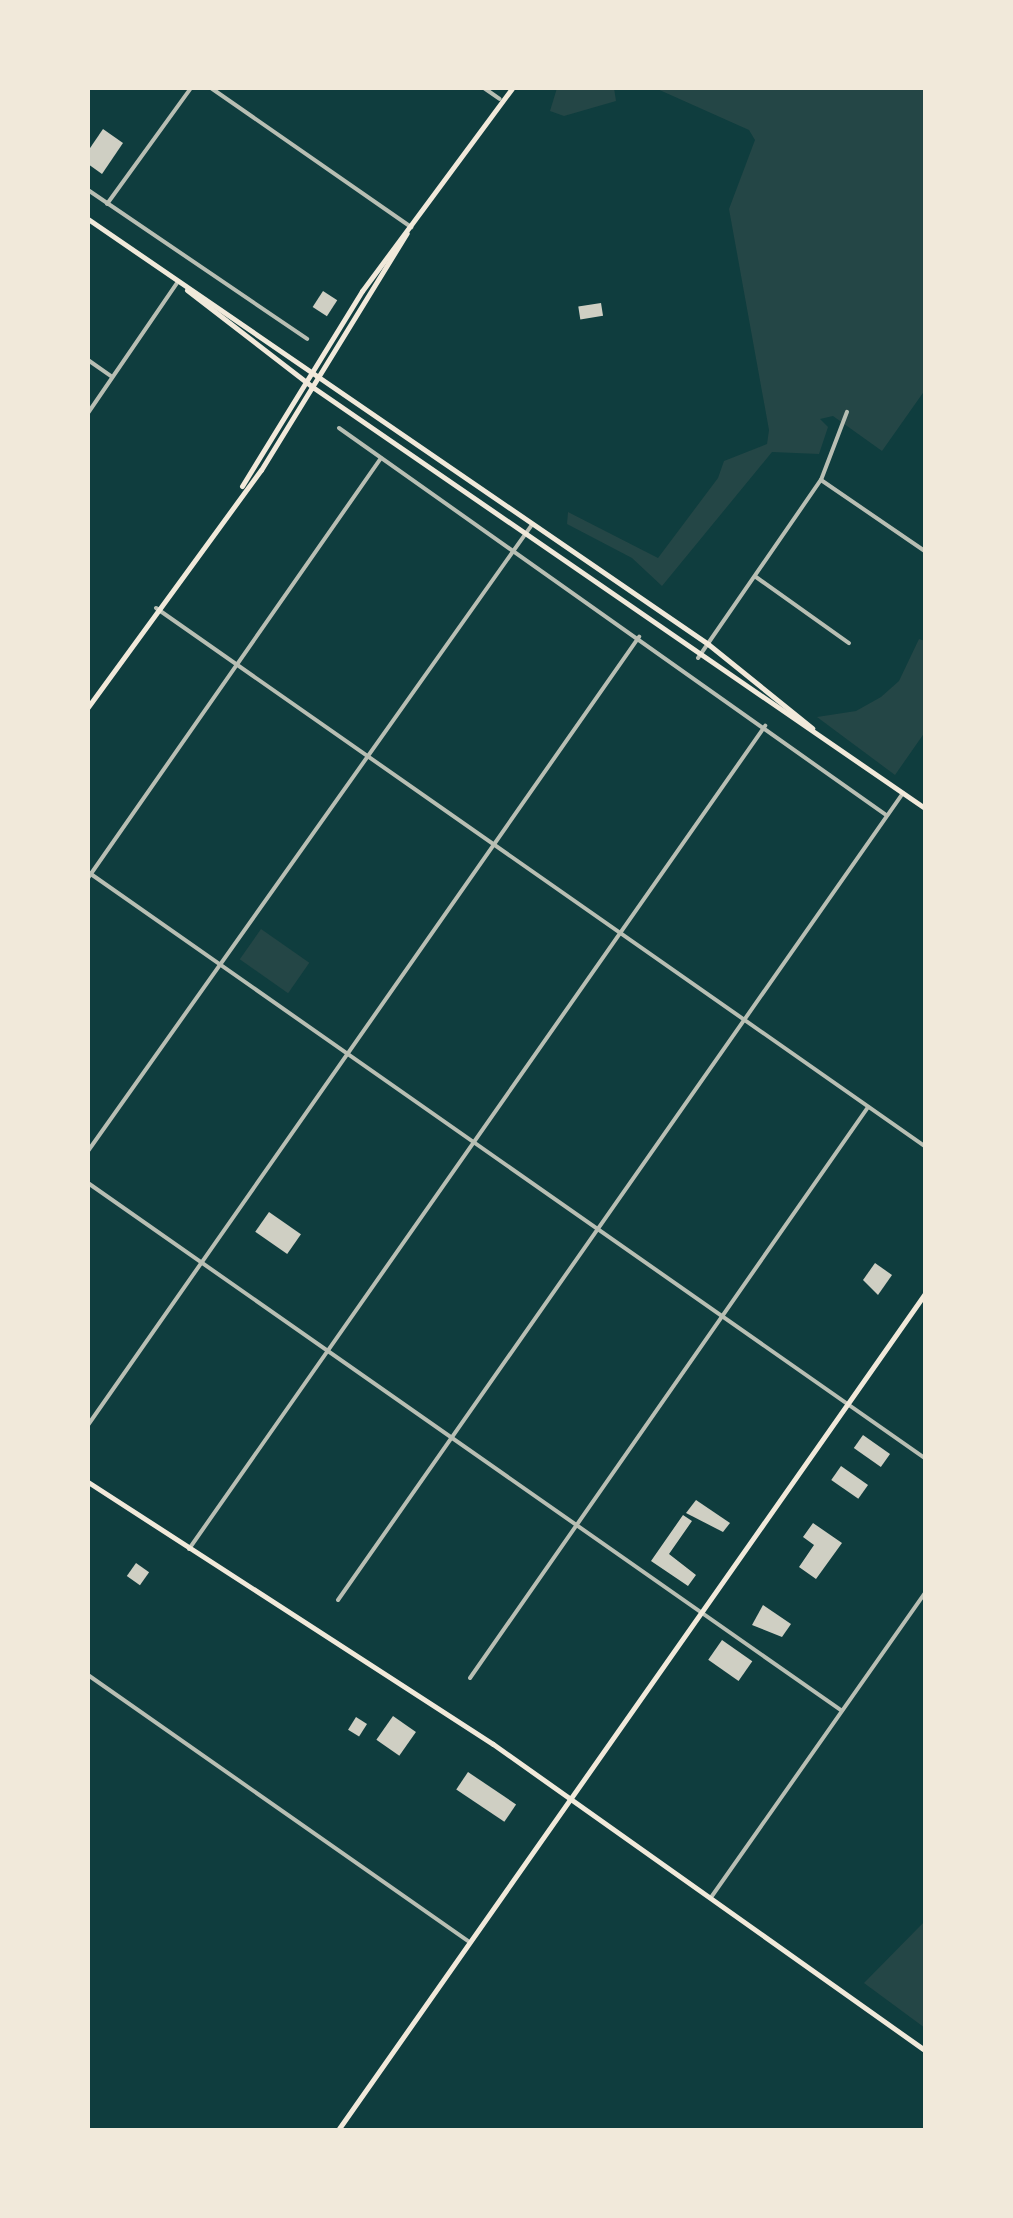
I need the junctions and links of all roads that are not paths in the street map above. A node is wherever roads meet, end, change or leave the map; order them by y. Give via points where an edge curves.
1 (191, 88) edge
2 (210, 88) edge
3 (484, 88) edge
4 (509, 88) edge
5 (500, 99) junction
6 (88, 190) edge
7 (107, 204) junction
8 (90, 221) edge
9 (88, 230) edge
10 (409, 230) junction
11 (178, 283) junction
12 (187, 290) junction
13 (307, 339) dead end
14 (88, 360) edge
15 (311, 368) junction
16 (322, 376) junction
17 (112, 377) junction
18 (303, 380) junction
19 (314, 388) junction
20 (847, 412) dead end
21 (88, 413) edge
22 (339, 428) dead end
23 (382, 458) junction
24 (822, 480) junction
25 (239, 494) junction
26 (532, 526) junction
27 (525, 532) junction
28 (510, 548) junction
29 (926, 552) edge
30 (756, 577) junction
31 (156, 608) junction
32 (639, 637) junction
33 (708, 644) junction
34 (849, 644) dead end
35 (698, 658) junction
36 (236, 664) junction
37 (88, 707) edge
38 (766, 726) junction
39 (814, 730) junction
40 (365, 755) junction
41 (903, 793) junction
42 (926, 808) edge
43 (887, 815) junction
44 (494, 845) junction
45 (88, 875) edge
46 (620, 933) junction
47 (218, 964) junction
48 (744, 1020) junction
49 (347, 1054) junction
50 (868, 1106) junction
51 (474, 1143) junction
52 (926, 1147) edge
53 (88, 1151) edge
54 (88, 1183) edge
55 (598, 1230) junction
56 (201, 1262) junction
57 (926, 1292) edge
58 (722, 1316) junction
59 (327, 1351) junction
60 (847, 1404) junction
61 (88, 1425) edge
62 (452, 1438) junction
63 (926, 1459) edge
64 (88, 1482) edge
65 (576, 1525) junction
66 (189, 1549) junction
67 (926, 1592) edge
68 (338, 1600) dead end
69 (701, 1613) junction
70 (88, 1675) edge
71 (470, 1678) dead end
72 (842, 1712) junction
73 (572, 1798) junction
74 (712, 1896) junction
75 (469, 1942) junction
76 (926, 2050) edge
77 (338, 2130) edge

1 - 7 street
2 - 10 street
3 - 5 street
4 - 5 main road
5 - 10 main road
6 - 7 street
7 - 13 street
8 - 9 street
8 - 11 main road
10 - 15 main road
10 - 16 main road
11 - 12 main road
11 - 17 street
12 - 15 main road
12 - 18 main road
14 - 17 street
15 - 16 main road
15 - 18 main road
16 - 19 main road
16 - 26 main road
17 - 21 street
18 - 19 main road
18 - 25 main road
19 - 25 main road
19 - 27 main road
20 - 24 street
22 - 23 street
23 - 28 street
23 - 36 street
24 - 29 street
24 - 30 street
25 - 31 main road
26 - 27 street
26 - 33 main road
27 - 28 street
27 - 35 main road
28 - 32 street
28 - 40 street
30 - 33 street
30 - 34 street
31 - 36 street
31 - 37 main road
32 - 38 street
32 - 44 street
33 - 35 street
33 - 39 main road
35 - 39 main road
36 - 40 street
36 - 45 street
38 - 43 street
38 - 46 street
39 - 41 main road
40 - 44 street
40 - 47 street
41 - 42 main road
41 - 43 street
43 - 48 street
44 - 46 street
44 - 49 street
45 - 47 street
46 - 48 street
46 - 51 street
47 - 49 street
47 - 53 street
48 - 50 street
48 - 55 street
49 - 51 street
49 - 56 street
50 - 52 street
50 - 58 street
51 - 55 street
51 - 59 street
54 - 56 street
55 - 58 street
55 - 62 street
56 - 59 street
56 - 61 street
57 - 60 main road
58 - 60 street
58 - 65 street
59 - 62 street
59 - 66 street
60 - 63 street
60 - 69 main road
62 - 65 street
62 - 68 street
64 - 66 main road
65 - 69 street
65 - 71 street
66 - 73 main road
67 - 72 street
69 - 72 street
69 - 73 main road
70 - 75 street
72 - 74 street
73 - 74 main road
73 - 75 main road
74 - 76 main road
75 - 77 main road

